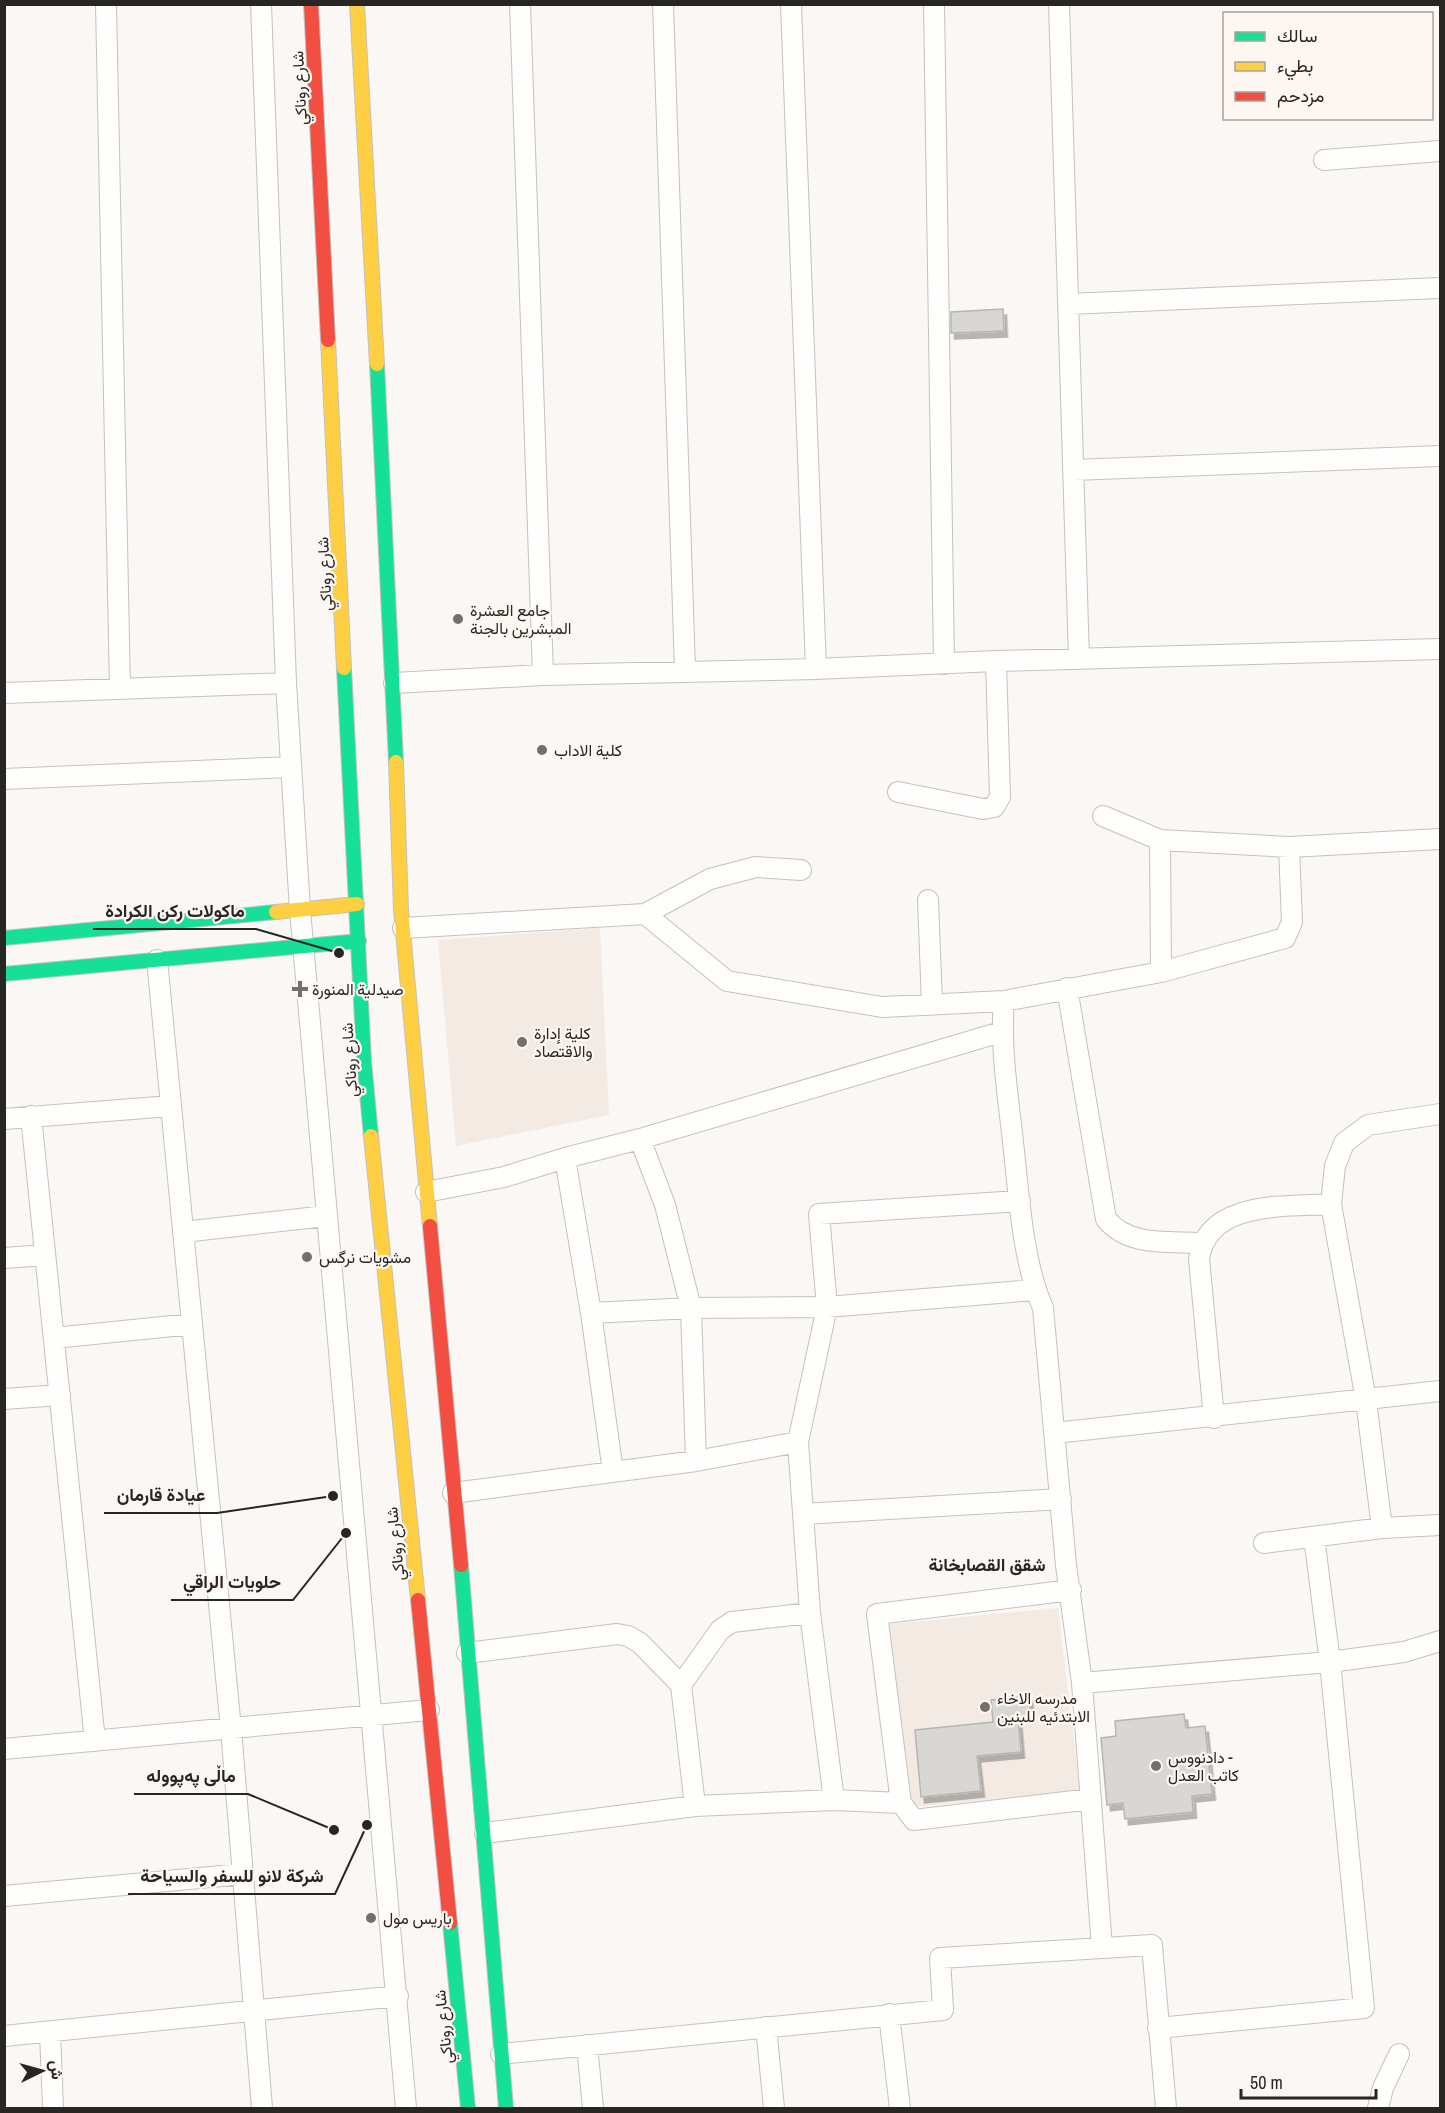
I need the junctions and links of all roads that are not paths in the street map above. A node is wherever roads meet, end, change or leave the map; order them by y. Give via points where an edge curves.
1 (106, 4) edge
2 (261, 4) edge
3 (311, 4) edge
4 (357, 4) edge
5 (520, 4) edge
6 (663, 4) edge
7 (791, 4) edge
8 (934, 4) edge
9 (1059, 4) edge
10 (1440, 151) edge
11 (1324, 160) dead end
12 (1440, 288) edge
13 (1068, 304) junction
14 (1440, 456) edge
15 (1073, 470) junction
16 (1440, 652) edge
17 (1079, 659) junction
18 (996, 661) junction
19 (944, 664) junction
20 (816, 669) junction
21 (685, 670) junction
22 (543, 675) junction
23 (286, 683) junction
24 (394, 683) junction
25 (120, 689) junction
26 (4, 693) edge
27 (291, 767) junction
28 (4, 778) edge
29 (898, 792) dead end
30 (1103, 816) dead end
31 (1440, 839) edge
32 (1160, 840) junction
33 (1289, 847) junction
34 (801, 870) dead end
35 (928, 900) dead end
36 (357, 904) junction
37 (300, 910) junction
38 (645, 914) junction
39 (403, 928) junction
40 (4, 938) edge
41 (359, 941) junction
42 (302, 946) junction
43 (158, 960) junction
44 (1161, 972) junction
45 (4, 974) edge
46 (1067, 988) junction
47 (1004, 1000) junction
48 (932, 1004) junction
49 (1001, 1032) junction
50 (171, 1106) junction
51 (1440, 1114) edge
52 (31, 1116) junction
53 (4, 1119) edge
54 (640, 1139) junction
55 (565, 1158) junction
56 (426, 1192) junction
57 (1020, 1201) junction
58 (1331, 1204) junction
59 (326, 1216) junction
60 (183, 1232) junction
61 (1201, 1243) junction
62 (45, 1254) junction
63 (4, 1258) edge
64 (1035, 1290) junction
65 (827, 1307) junction
66 (691, 1308) junction
67 (591, 1313) junction
68 (192, 1324) junction
69 (54, 1338) junction
70 (1440, 1391) edge
71 (60, 1395) junction
72 (4, 1399) edge
73 (1366, 1400) junction
74 (1214, 1418) junction
75 (1055, 1433) junction
76 (798, 1442) junction
77 (696, 1461) junction
78 (613, 1472) junction
79 (453, 1493) junction
80 (1061, 1499) junction
81 (803, 1514) junction
82 (1440, 1525) edge
83 (1382, 1528) junction
84 (1314, 1537) junction
85 (1264, 1543) dead end
86 (1071, 1590) junction
87 (810, 1613) junction
88 (1440, 1641) edge
89 (467, 1653) junction
90 (1330, 1662) junction
91 (1082, 1683) junction
92 (681, 1684) junction
93 (429, 1710) junction
94 (370, 1716) junction
95 (231, 1729) junction
96 (95, 1741) junction
97 (4, 1749) edge
98 (1091, 1799) junction
99 (834, 1800) junction
100 (901, 1803) junction
101 (695, 1806) junction
102 (485, 1833) junction
103 (243, 1874) junction
104 (4, 1896) edge
105 (1102, 1948) junction
106 (398, 1996) junction
107 (254, 2011) junction
108 (889, 2014) junction
109 (766, 2027) junction
110 (1158, 2028) junction
111 (50, 2032) junction
112 (4, 2036) edge
113 (587, 2045) junction
114 (501, 2054) junction
115 (1399, 2055) dead end
116 (53, 2109) edge
117 (262, 2109) edge
118 (406, 2109) edge
119 (468, 2109) edge
120 (506, 2109) edge
121 (593, 2109) edge
122 (774, 2109) edge
123 (900, 2109) edge
124 (1166, 2109) edge
125 (1378, 2109) edge

1 - 25 street
2 - 23 street
3 - 36 main road, شارع روناكي via 343,508
4 - 24 main road via 378,505
5 - 22 street
6 - 21 street
7 - 20 street
8 - 19 street
9 - 13 street
10 - 11 street
12 - 13 street
13 - 15 street
14 - 15 street
15 - 17 street
16 - 17 street
17 - 18 street
18 - 19 street
18 - 29 street via 1000,796 994,807 983,809
19 - 20 street
20 - 21 street
21 - 22 street
22 - 24 street
23 - 25 street
23 - 27 street
24 - 39 main road
25 - 26 street
27 - 28 street
27 - 37 street
30 - 32 street
31 - 33 street
32 - 33 street
32 - 44 street
33 - 44 street via 1292,922 1285,938
34 - 38 street via 756,867 710,879
35 - 48 street
36 - 37 main road
36 - 41 main road, شارع روناكي
37 - 40 main road
37 - 42 street
38 - 39 street
38 - 48 street via 727,981 882,1007
39 - 56 main road
41 - 42 main road
41 - 93 main road, شارع روناكي via 364,1061
42 - 43 main road
42 - 59 street
43 - 45 main road
43 - 50 street
44 - 46 street
46 - 47 street
46 - 61 street via 1106,1219 1116,1232 1133,1239
47 - 48 street
47 - 49 street
49 - 54 street
49 - 57 street
50 - 52 street
50 - 60 street
51 - 58 street via 1368,1125 1344,1143 1335,1166
52 - 53 street
52 - 62 street
54 - 55 street
54 - 66 street via 665,1205
55 - 56 street via 504,1177
55 - 67 street
56 - 79 main road
57 - 64 street
57 - 65 street via 819,1214
58 - 61 street via 1250,1210 1213,1226
58 - 73 street
59 - 60 street
59 - 94 street
60 - 68 street
61 - 74 street via 1199,1259
62 - 63 street
62 - 69 street
64 - 65 street
64 - 75 street via 1043,1308
65 - 66 street
65 - 76 street
66 - 67 street
66 - 77 street
67 - 78 street
68 - 69 street
68 - 95 street
69 - 71 street
70 - 73 street
71 - 72 street
71 - 96 street
73 - 74 street
73 - 83 street
74 - 75 street
75 - 80 street
76 - 77 street
76 - 81 street
77 - 78 street
78 - 79 street
79 - 89 main road
80 - 81 street
80 - 86 street
81 - 87 street
82 - 83 street
83 - 84 street
84 - 85 street
84 - 90 street
86 - 91 street
86 - 100 street via 878,1614
87 - 92 street via 732,1622 720,1630
87 - 99 street
88 - 90 street via 1404,1652
89 - 92 street via 617,1634 640,1643
89 - 102 main road
90 - 91 street
90 - 110 street via 1364,2008
91 - 98 street
92 - 101 street
93 - 94 street
93 - 119 main road, شارع روناكي via 460,1983
94 - 95 street
94 - 106 street
95 - 96 street
95 - 103 street
96 - 97 street
98 - 100 street via 914,1820
98 - 105 street
99 - 100 street
99 - 101 street
101 - 102 street
102 - 114 main road via 491,1980
103 - 104 street
103 - 107 street
105 - 108 street via 940,1958 943,2010
105 - 110 street via 1152,1944
106 - 107 street
106 - 118 street
107 - 111 street
107 - 117 street
108 - 109 street
108 - 123 street
109 - 113 street
109 - 122 street
110 - 124 street
111 - 112 street
111 - 116 street
113 - 114 street
113 - 121 street
114 - 120 main road
115 - 125 street

